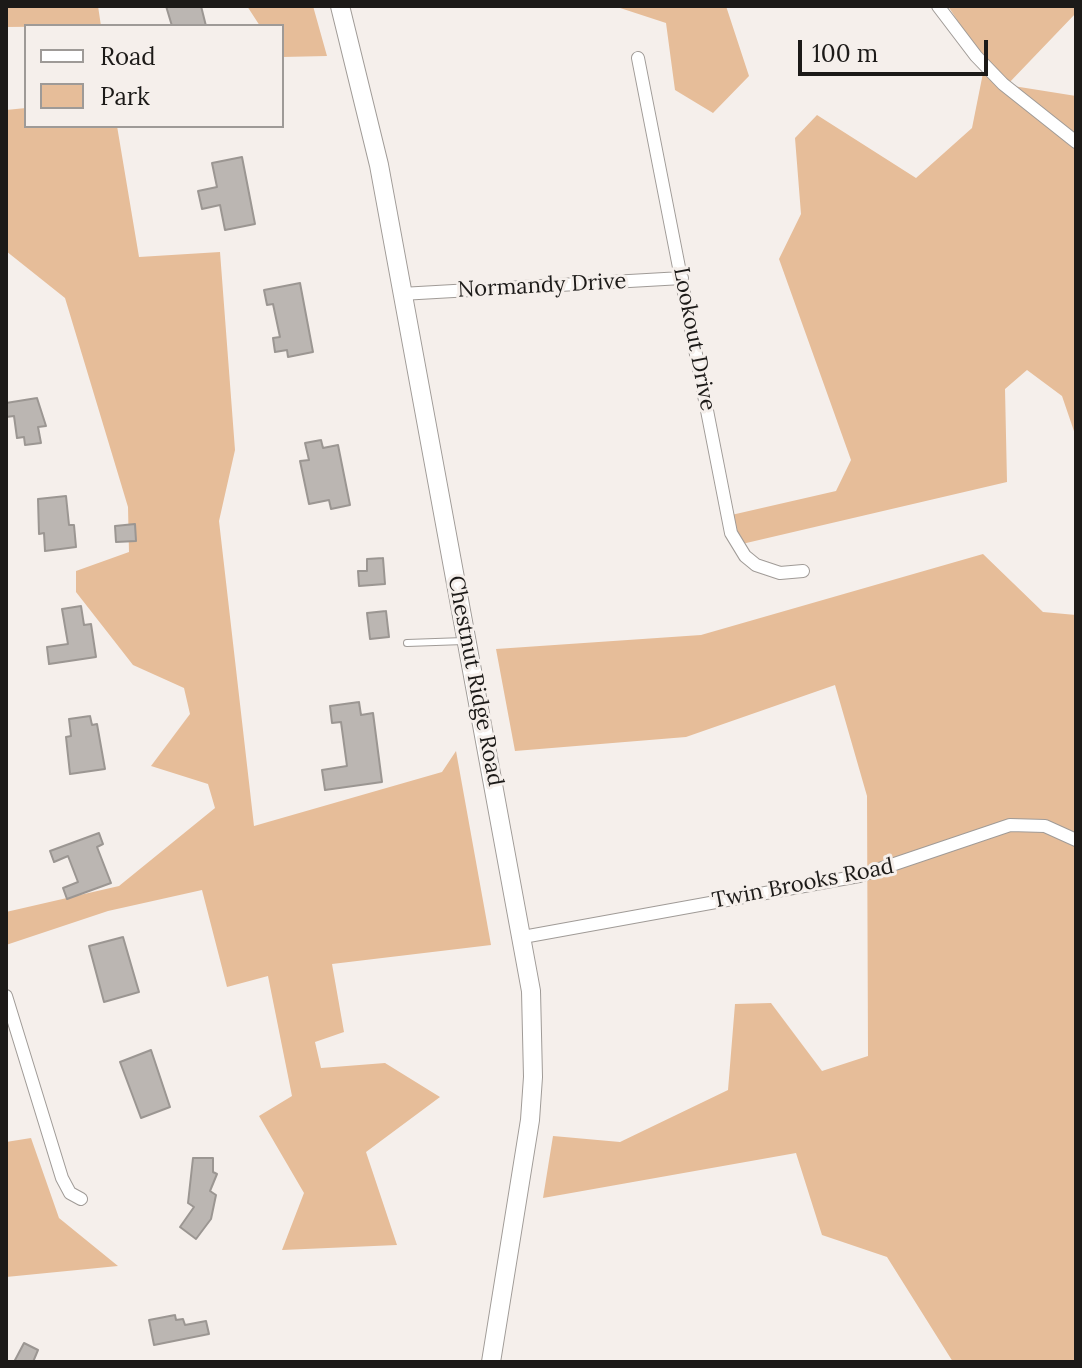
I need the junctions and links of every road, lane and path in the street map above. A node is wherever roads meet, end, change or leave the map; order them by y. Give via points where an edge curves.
1 (340, 6) edge
2 (938, 6) edge
3 (638, 58) dead end
4 (1076, 142) edge
5 (682, 278) junction
6 (401, 294) junction
7 (803, 571) dead end
8 (467, 641) junction
9 (407, 643) dead end
10 (1076, 840) edge
11 (523, 937) junction
12 (6, 996) edge
13 (81, 1199) dead end
14 (491, 1362) edge

1 - 6 main road, Chestnut Ridge Road via 366,103
2 - 4 street via 1003,84
3 - 5 street, Lookout Drive
5 - 6 street, Normandy Drive
5 - 7 street, Lookout Drive via 731,533 756,565 780,573
6 - 8 main road, Chestnut Ridge Road
8 - 9 lane
8 - 11 main road, Chestnut Ridge Road
10 - 11 street, Twin Brooks Road via 1045,826 1010,825 859,876
11 - 14 main road, Chestnut Ridge Road via 531,991 533,1077 526,1152
12 - 13 street via 62,1178 70,1193

